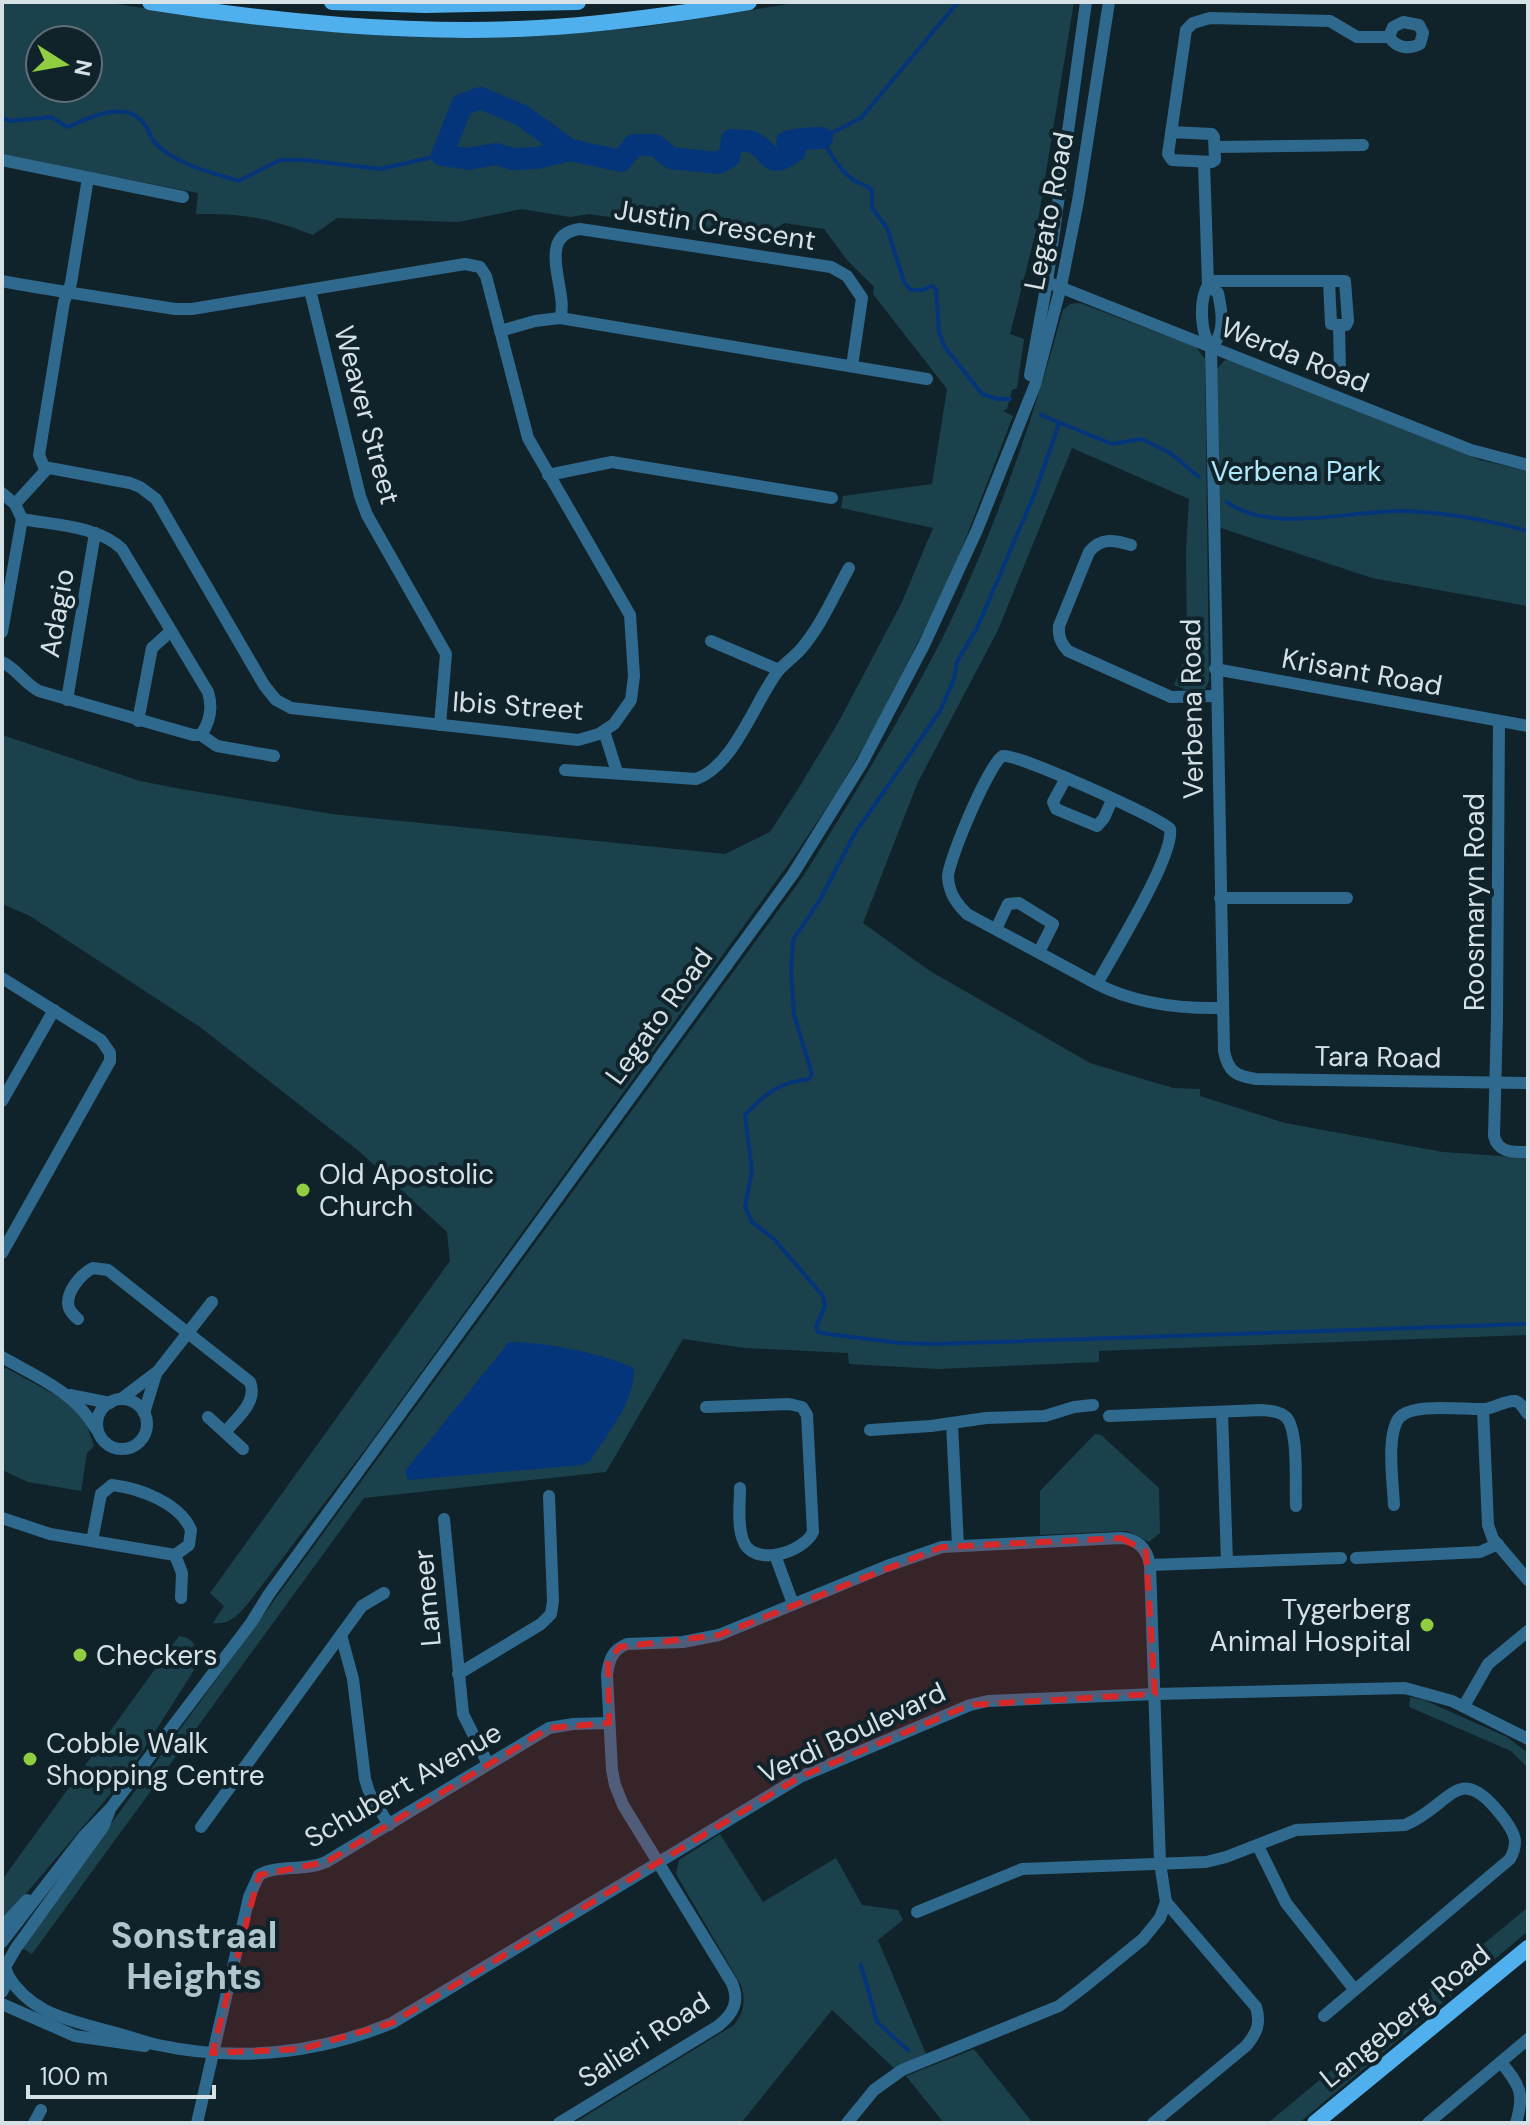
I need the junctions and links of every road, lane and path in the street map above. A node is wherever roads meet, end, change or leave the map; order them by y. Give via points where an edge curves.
1 (150, 2) edge
2 (332, 2) edge
3 (578, 2) edge
4 (749, 2) edge
5 (1086, 2) edge
6 (1109, 2) edge
7 (425, 4) edge
8 (1389, 37) dead end
9 (1171, 132) junction
10 (1363, 145) dead end
11 (1215, 147) junction
12 (2, 160) edge
13 (1204, 162) junction
14 (88, 178) junction
15 (183, 197) dead end
16 (2, 281) edge
17 (1047, 282) junction
18 (1208, 283) junction
19 (1061, 286) junction
20 (310, 290) junction
21 (68, 292) junction
22 (560, 318) junction
23 (500, 331) junction
24 (1211, 347) junction
25 (852, 366) junction
26 (1340, 372) dead end
27 (927, 379) dead end
28 (1019, 425) junction
29 (1528, 465) edge
30 (47, 469) junction
31 (548, 475) junction
32 (2, 493) edge
33 (832, 498) dead end
34 (15, 504) junction
35 (22, 519) junction
36 (95, 533) junction
37 (1131, 545) dead end
38 (849, 568) dead end
39 (171, 631) junction
40 (2, 632) edge
41 (711, 641) dead end
42 (2, 662) edge
43 (1215, 669) junction
44 (779, 670) junction
45 (1216, 696) junction
46 (67, 700) junction
47 (138, 721) junction
48 (1499, 721) junction
49 (440, 725) junction
50 (1528, 726) edge
51 (604, 731) junction
52 (201, 735) junction
53 (274, 756) dead end
54 (565, 770) dead end
55 (617, 772) junction
56 (1066, 778) junction
57 (1112, 800) junction
58 (1220, 898) junction
59 (1347, 898) dead end
60 (996, 929) junction
61 (1039, 952) junction
62 (2, 978) edge
63 (1097, 984) junction
64 (1223, 1008) junction
65 (54, 1010) junction
66 (1229, 1069) joint
67 (1496, 1082) junction
68 (1528, 1083) edge
69 (2, 1101) edge
70 (1528, 1152) edge
71 (2, 1253) edge
72 (212, 1302) dead end
73 (78, 1319) dead end
74 (188, 1334) junction
75 (2, 1357) edge
76 (158, 1371) junction
77 (67, 1394) junction
78 (115, 1401) junction
79 (1093, 1405) dead end
80 (706, 1407) dead end
81 (1483, 1409) junction
82 (1222, 1412) junction
83 (144, 1413) junction
84 (1528, 1414) edge
85 (1109, 1416) dead end
86 (208, 1417) dead end
87 (952, 1424) junction
88 (870, 1430) dead end
89 (98, 1432) junction
90 (225, 1432) junction
91 (243, 1449) dead end
92 (740, 1488) dead end
93 (549, 1496) dead end
94 (1394, 1505) dead end
95 (1296, 1506) dead end
96 (2, 1518) edge
97 (444, 1519) dead end
98 (92, 1541) junction
99 (1498, 1544) junction
100 (958, 1545) junction
101 (175, 1555) junction
102 (775, 1555) junction
103 (1341, 1558) dead end
104 (1356, 1558) dead end
105 (1227, 1562) junction
106 (1150, 1565) junction
107 (1528, 1580) edge
108 (384, 1593) dead end
109 (181, 1598) dead end
110 (793, 1604) junction
111 (1528, 1631) edge
112 (341, 1635) junction
113 (458, 1674) junction
114 (1155, 1694) junction
115 (1464, 1706) junction
116 (609, 1723) junction
117 (1528, 1739) edge
118 (488, 1764) junction
119 (110, 1809) junction
120 (389, 1825) junction
121 (201, 1827) dead end
122 (1258, 1846) junction
123 (659, 1862) junction
124 (1160, 1863) junction
125 (48, 1882) junction
126 (1166, 1902) junction
127 (917, 1912) dead end
128 (2, 1927) edge
129 (1155, 1927) junction
130 (1189, 1927) junction
131 (2, 1942) edge
132 (1528, 1948) edge
133 (5, 1968) edge
134 (1354, 1989) junction
135 (2, 1992) edge
136 (2, 2004) edge
137 (1324, 2016) dead end
138 (1528, 2039) edge
139 (156, 2045) junction
140 (212, 2053) junction
141 (1501, 2062) junction
142 (41, 2110) dead end
143 (34, 2123) edge
144 (197, 2123) edge
145 (559, 2123) edge
146 (847, 2123) edge
147 (1153, 2123) edge
148 (1315, 2123) edge
149 (1428, 2123) edge
150 (1516, 2123) edge

1 - 4 main road via 330,23 480,30 603,24
2 - 7 main road
3 - 7 main road
5 - 17 street, Legato Road
6 - 19 street, Legato Road
8 - 9 street via 1357,37 1330,21 1210,18 1193,23 1186,30
9 - 11 street via 1212,134
9 - 13 street via 1170,159
10 - 11 street
11 - 13 street via 1215,160
12 - 14 street
13 - 18 street, Verbena Road
14 - 15 street
14 - 21 street
16 - 21 street, Ibis Street
17 - 19 street, Werda Road
17 - 28 street, Legato Road
18 - 24 street, Verbena Road via 1204,333
18 - 26 street via 1347,283 1348,321 1339,325
19 - 24 street, Werda Road
19 - 28 street, Legato Road
20 - 21 street, Ibis Street via 192,309
20 - 23 street, Ibis Street via 472,264 486,276
20 - 49 street, Weaver Street via 367,515 446,654
21 - 30 street via 39,455
22 - 23 street
22 - 25 street
22 - 25 street, Justin Crescent via 556,253 561,237 572,230 831,267 847,276 862,298
23 - 31 street, Ibis Street via 528,438
24 - 29 street, Werda Road via 1471,450
24 - 43 street, Verbena Road
25 - 27 street
28 - 119 street, Legato Road via 924,645 862,763 793,874 257,1615
30 - 34 street
30 - 49 street, Ibis Street via 130,483 156,499 264,685 284,705
31 - 33 street via 612,462
31 - 51 street, Ibis Street via 630,615 633,688 621,717
32 - 34 street
34 - 35 street
35 - 36 street
35 - 40 street
36 - 39 street via 122,549
36 - 46 street, Adagio
37 - 45 street via 1109,540 1089,552 1059,626 1059,639 1068,651 1171,697
38 - 44 street via 812,634
39 - 47 street via 152,648
39 - 52 street via 211,700
41 - 44 street
42 - 46 street via 33,688
43 - 45 street, Verbena Road
43 - 48 street, Krisant Road
44 - 55 street via 709,774 696,779
45 - 58 street, Verbena Road
46 - 47 street
47 - 52 street
48 - 50 street, Krisant Road
48 - 67 street, Roosmaryn Road
49 - 51 street, Ibis Street via 578,740
51 - 55 street
52 - 53 street via 217,746
54 - 55 street
56 - 57 street
56 - 57 street via 1053,802 1056,809 1097,826
56 - 60 street via 1004,756 971,810 948,872 949,889 967,914
57 - 63 street via 1167,825 1171,837
58 - 59 street
58 - 64 street, Verbena Road
60 - 61 street
60 - 61 street via 1008,904 1019,903 1053,924
61 - 63 street
62 - 65 street
63 - 64 street via 1156,1004
64 - 66 street, Verbena Road
65 - 69 street
65 - 71 street via 101,1040 110,1061
66 - 67 street, Tara Road via 1256,1079
67 - 68 street, Tara Road
67 - 70 street, Roosmaryn Road via 1496,1143 1503,1150
72 - 74 street
73 - 74 street via 69,1308 69,1296 81,1275 99,1267
74 - 76 street
74 - 90 street via 252,1387 251,1401
75 - 77 street
76 - 78 street
76 - 83 street
77 - 78 street
77 - 89 street
78 - 83 street via 132,1402
78 - 89 street via 98,1418
79 - 87 street via 1045,1416
80 - 102 street via 789,1404 805,1411 813,1532 801,1546
81 - 84 street via 1514,1401
81 - 94 street via 1420,1409 1400,1417 1392,1440
81 - 99 street via 1488,1525
82 - 85 street
82 - 95 street via 1273,1411 1288,1418 1294,1436
82 - 105 street
83 - 89 street via 144,1435 134,1446 113,1448
86 - 90 street
87 - 88 street
87 - 100 street
90 - 91 street
92 - 102 street via 744,1543 752,1552
93 - 113 street, Lameer via 551,1614
96 - 98 street
97 - 113 street, Lameer
98 - 101 street
98 - 101 street via 101,1494 120,1485 152,1494 189,1524 189,1545
99 - 104 street via 1480,1552
99 - 107 street
100 - 106 street via 1127,1538 1142,1546
100 - 110 street via 913,1556
101 - 109 street via 182,1573
102 - 110 street
103 - 105 street
105 - 106 street
106 - 114 street
108 - 112 street via 362,1606
110 - 116 street via 711,1637 619,1647 608,1663
111 - 115 street via 1488,1664
112 - 120 street via 353,1679 365,1779
112 - 121 street
113 - 118 street, Lameer via 465,1721
114 - 115 street, Verdi Boulevard via 1395,1687
114 - 123 street, Verdi Boulevard via 970,1705 800,1777
114 - 124 street
115 - 117 street, Verdi Boulevard
116 - 118 street, Schubert Avenue via 549,1728
116 - 123 street via 618,1794
118 - 120 street, Schubert Avenue
119 - 125 street, Legato Road
119 - 133 street, Legato Road via 103,1827
120 - 140 street, Schubert Avenue via 310,1869 259,1875 249,1897
122 - 124 street via 1217,1860
122 - 134 street via 1286,1903
122 - 134 street via 1296,1830 1405,1825 1462,1788 1484,1794 1515,1833 1515,1850 1502,1868
123 - 140 street, Verdi Boulevard via 392,2023 360,2036 287,2051
123 - 145 street, Salieri Road via 732,1983 734,2010 718,2026
124 - 126 street
124 - 127 street via 1022,1869
125 - 128 street
125 - 131 street, Legato Road
126 - 129 street
126 - 130 street
129 - 130 street
129 - 146 street via 1059,2006 892,2075
130 - 147 street via 1256,2007 1259,2023 1246,2046
132 - 148 main road, Langeberg Road
133 - 135 street, Legato Road
133 - 139 street, Verdi Boulevard via 21,1995 53,2014
134 - 137 street
136 - 139 street, Verdi Boulevard via 75,2036
138 - 141 street
139 - 140 street, Verdi Boulevard
140 - 144 street
141 - 149 street
141 - 150 street via 1521,2094
142 - 143 street

